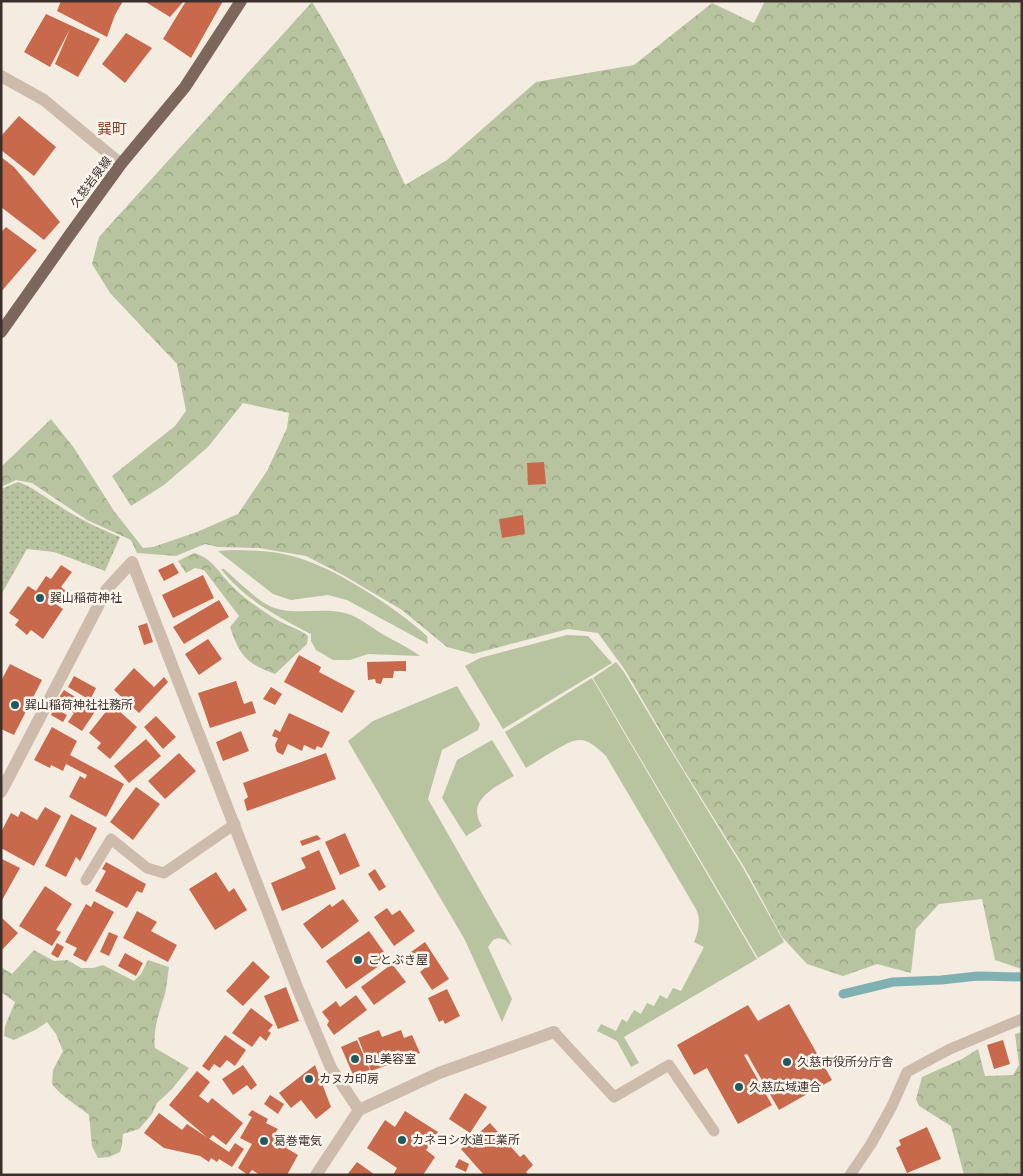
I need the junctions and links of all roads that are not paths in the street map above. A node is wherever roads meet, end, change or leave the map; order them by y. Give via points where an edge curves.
1 (241, 1) edge
2 (1, 76) edge
3 (121, 164) junction
4 (1, 332) edge
5 (1, 792) edge
6 (235, 824) junction
7 (86, 880) dead end
8 (1022, 1019) edge
9 (554, 1032) joint
10 (359, 1110) junction
11 (714, 1131) dead end
12 (316, 1175) edge
13 (850, 1175) edge

1 - 3 main road, 久慈岩泉線 via 185,87
2 - 3 street via 44,100
3 - 4 main road, 久慈岩泉線
5 - 6 street via 107,589 132,562
6 - 7 lane via 164,874 147,868 111,839
6 - 10 street via 331,1068
8 - 13 lane via 950,1049 907,1072 876,1136
9 - 10 street via 439,1073
9 - 11 lane via 614,1096 669,1065
10 - 12 street

